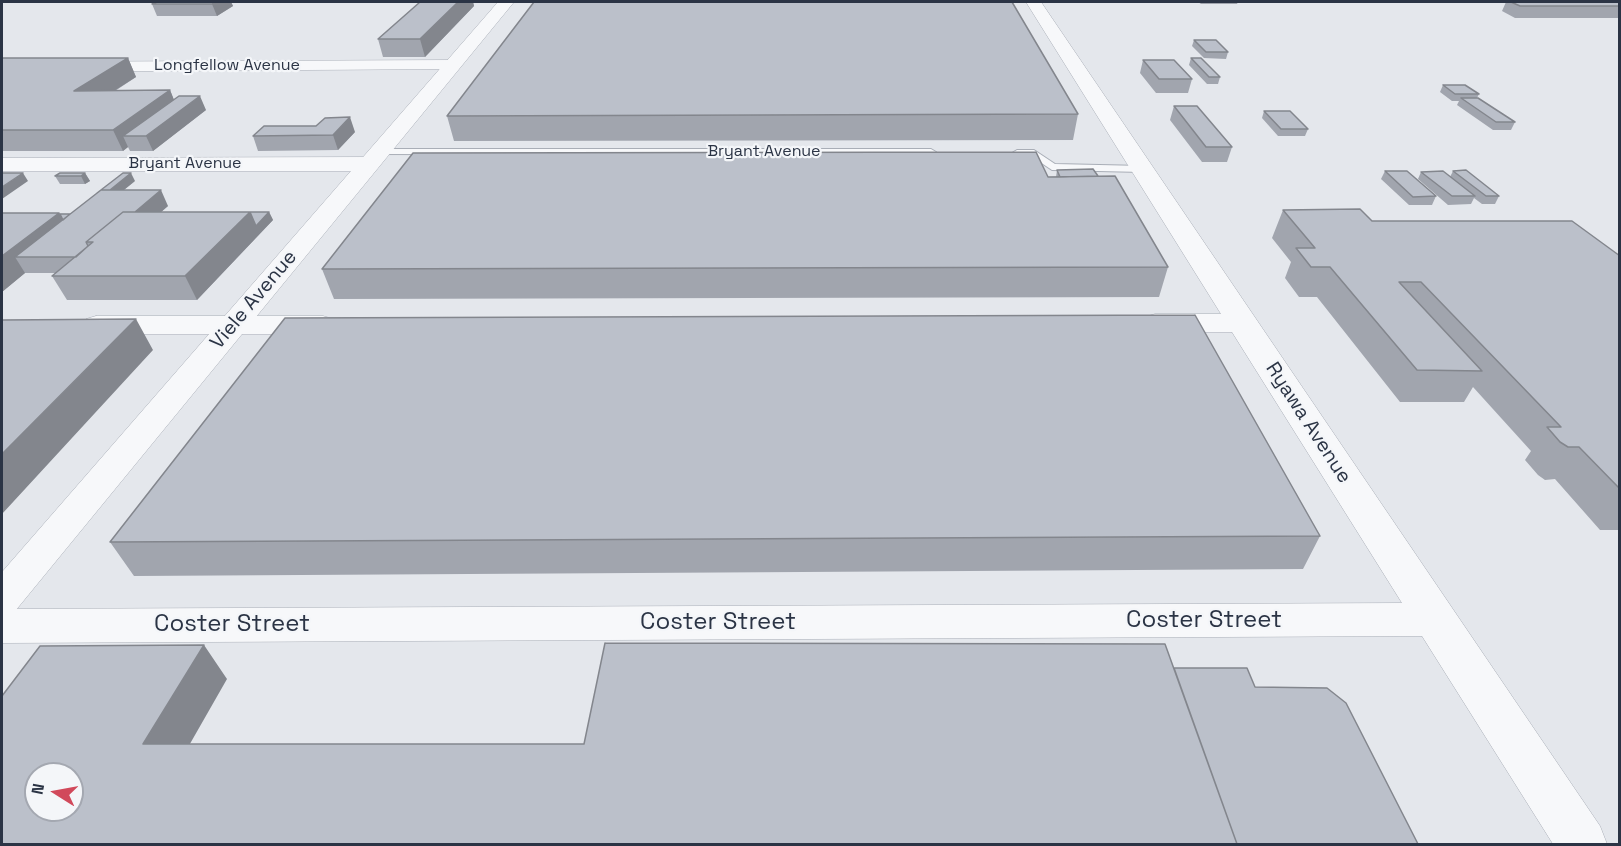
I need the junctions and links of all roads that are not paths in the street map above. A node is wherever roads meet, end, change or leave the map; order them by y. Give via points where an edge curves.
1 (506, 2) edge
2 (1034, 2) edge
3 (452, 66) junction
4 (2, 67) edge
5 (940, 152) edge
6 (1010, 153) edge
7 (374, 158) junction
8 (2, 165) edge
9 (1029, 167) edge
10 (1052, 167) junction
11 (1143, 169) junction
12 (1126, 323) edge
13 (1243, 323) junction
14 (73, 325) edge
15 (232, 325) junction
16 (354, 325) edge
17 (2, 598) edge
18 (1435, 619) junction
19 (2, 626) edge
20 (1582, 844) edge

1 - 3 street, Viele Avenue
2 - 11 street, Ryawa Avenue
3 - 4 street, Longfellow Avenue
3 - 7 street, Viele Avenue
5 - 7 lane, Bryant Avenue
6 - 10 lane via 1034,153
7 - 8 street, Bryant Avenue
7 - 15 street, Viele Avenue
9 - 10 lane
10 - 11 lane
11 - 13 street, Ryawa Avenue
12 - 13 street
13 - 18 street, Ryawa Avenue
14 - 15 street
15 - 16 street
15 - 17 street, Viele Avenue
18 - 19 street, Coster Street
18 - 20 street, Ryawa Avenue

